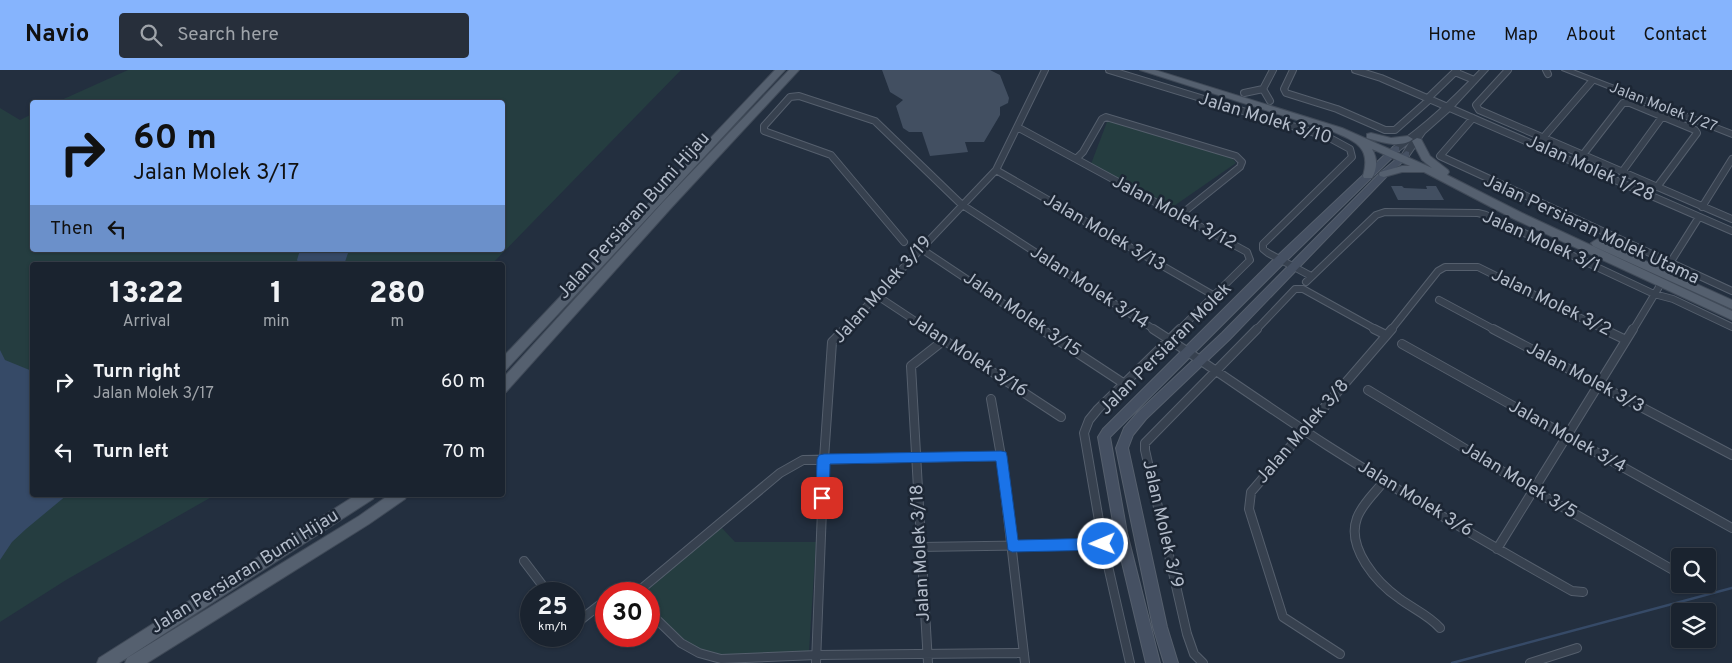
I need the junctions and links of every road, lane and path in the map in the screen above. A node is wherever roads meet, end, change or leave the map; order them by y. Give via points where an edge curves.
1 (780, 70) edge
2 (794, 70) edge
3 (1109, 70) edge
4 (1145, 70) edge
5 (1170, 70) edge
6 (1273, 70) edge
7 (1293, 70) edge
8 (1354, 70) edge
9 (1484, 70) edge
10 (1508, 70) edge
11 (1566, 70) edge
12 (1047, 71) edge
13 (1456, 71) edge
14 (1474, 80) junction
15 (1592, 80) junction
16 (1263, 89) junction
17 (1244, 93) junction
18 (1428, 99) junction
19 (1270, 101) junction
20 (754, 106) junction
21 (1448, 108) junction
22 (1662, 117) junction
23 (1473, 118) junction
24 (1019, 128) junction
25 (1732, 134) edge
26 (1371, 136) junction
27 (1356, 137) junction
28 (1542, 139) junction
29 (1412, 140) junction
30 (708, 154) junction
31 (1399, 154) junction
32 (1582, 156) junction
33 (1076, 159) junction
34 (1732, 159) edge
35 (996, 170) junction
36 (1622, 172) junction
37 (1440, 173) junction
38 (1384, 174) junction
39 (1368, 176) junction
40 (1657, 187) junction
41 (961, 204) junction
42 (1702, 207) junction
43 (1179, 216) junction
44 (1700, 217) junction
45 (1732, 219) edge
46 (1732, 231) edge
47 (904, 242) dead end
48 (920, 248) junction
49 (1280, 260) junction
50 (1293, 267) junction
51 (1643, 269) junction
52 (1308, 279) joint
53 (1662, 279) junction
54 (1682, 287) junction
55 (1732, 291) edge
56 (876, 294) junction
57 (1213, 295) junction
58 (1439, 300) dead end
59 (1732, 305) edge
60 (1732, 316) edge
61 (1732, 327) edge
62 (1386, 336) junction
63 (1169, 338) junction
64 (944, 340) junction
65 (1626, 340) junction
66 (1402, 344) dead end
67 (1188, 351) junction
68 (1201, 361) junction
69 (505, 364) edge
70 (1216, 372) junction
71 (1123, 383) junction
72 (505, 385) edge
73 (1598, 386) junction
74 (1368, 390) dead end
75 (991, 399) dead end
76 (1061, 417) dead end
77 (1304, 432) junction
78 (1566, 437) junction
79 (1732, 455) edge
80 (1001, 456) junction
81 (916, 457) junction
82 (824, 459) junction
83 (1384, 481) junction
84 (1533, 490) junction
85 (365, 497) edge
86 (397, 497) edge
87 (1732, 528) edge
88 (1103, 544) junction
89 (1012, 546) junction
90 (920, 548) junction
91 (1496, 549) junction
92 (524, 561) dead end
93 (1671, 569) edge
94 (540, 582) edge
95 (651, 582) edge
96 (1583, 592) dead end
97 (595, 609) edge
98 (585, 616) edge
99 (660, 623) edge
100 (1440, 628) dead end
101 (1577, 648) dead end
102 (1024, 653) junction
103 (1340, 654) dead end
104 (817, 659) edge
105 (927, 659) edge
106 (105, 663) edge
107 (133, 663) edge
108 (1025, 663) edge
109 (1130, 663) edge
110 (1152, 663) edge
111 (1171, 663) edge
112 (1203, 663) edge
113 (1530, 663) edge

1 - 20 main road, Jalan Persiaran Bumi Hijau
2 - 20 main road, Jalan Persiaran Bumi Hijau
3 - 49 street, Jalan Molek 3/10 via 1328,137 1350,149 1352,158 1263,244 1263,249
4 - 27 main road
5 - 17 main road
6 - 16 street
7 - 18 street via 1284,89 1286,93 1337,109 1385,130 1395,130
8 - 18 street, Jalan Molek 1/28
9 - 14 street, Jalan Persiaran Molek
10 - 28 street via 1476,105 1479,110
11 - 15 street, Jalan Molek 1/27
12 - 24 street, Jalan Molek 3/19
13 - 14 street
13 - 18 street
14 - 21 street, Jalan Persiaran Molek
15 - 25 street, Jalan Molek 1/27
15 - 28 street
16 - 17 street
16 - 19 street
17 - 19 main road
18 - 21 street, Jalan Molek 1/28
19 - 26 main road via 1339,122
20 - 30 main road, Jalan Persiaran Bumi Hijau
21 - 23 street, Jalan Molek 1/28
21 - 29 street, Jalan Persiaran Molek
22 - 32 street via 1623,103
22 - 36 street
22 - 40 street via 1697,132
23 - 44 street, Jalan Molek 1/28
23 - 53 street via 1440,156
24 - 33 street, Jalan Molek 3/12
24 - 35 street, Jalan Molek 3/19
26 - 29 main road via 1391,141
26 - 31 main road
27 - 31 main road
27 - 39 main road via 1372,156
28 - 32 street
29 - 31 street, Jalan Persiaran Molek
29 - 37 main road
30 - 69 main road, Jalan Persiaran Bumi Hijau
30 - 72 main road, Jalan Persiaran Bumi Hijau
31 - 37 main road
31 - 38 main road, Jalan Persiaran Molek
31 - 39 main road, Jalan Persiaran Molek
32 - 36 street
33 - 43 street, Jalan Molek 3/12
33 - 43 street via 1106,117 1236,156 1242,162
34 - 42 street
35 - 41 street, Jalan Molek 3/19
35 - 57 street, Jalan Molek 3/13
36 - 40 street
37 - 38 main road via 1402,169
37 - 51 main road, Jalan Persiaran Molek Utama via 1510,212
38 - 50 main road, Jalan Persiaran Molek
39 - 49 main road, Jalan Persiaran Molek
40 - 42 street
41 - 47 street, Jalan Molek 3/14 via 875,120 790,97 764,126 764,131 831,155
41 - 48 street, Jalan Molek 3/19
41 - 63 street, Jalan Molek 3/14
42 - 45 street
43 - 57 street, Jalan Molek 3/12 via 1249,256 1250,260
44 - 46 street, Jalan Molek 1/28
44 - 53 street
48 - 56 street, Jalan Molek 3/19
48 - 71 street, Jalan Molek 3/15
49 - 50 street, Jalan Molek 3/10
49 - 67 main road, Jalan Persiaran Molek
50 - 52 street, Jalan Molek 3/10
50 - 68 main road, Jalan Persiaran Molek
51 - 53 main road
51 - 53 main road, Jalan Persiaran Molek Utama
52 - 53 street, Jalan Molek 3/1 via 1376,215 1385,212 1478,212 1551,244
53 - 54 main road
53 - 54 main road
53 - 55 street
53 - 61 street, Jalan Molek 3/1 via 1673,299
53 - 65 street
54 - 59 main road, Jalan Persiaran Molek Utama
54 - 60 main road, Jalan Persiaran Molek Utama
56 - 64 street, Jalan Molek 3/16
56 - 82 street, Jalan Molek 3/19 via 832,342
57 - 63 street, Jalan Molek 3/12
58 - 73 street, Jalan Molek 3/3
62 - 65 street, Jalan Molek 3/2 via 1438,271 1445,267 1478,267
62 - 70 street, Jalan Molek 3/9 via 1304,289 1295,289
62 - 77 street, Jalan Molek 3/8
63 - 67 street, Jalan Molek 3/14
63 - 71 street, Jalan Molek 3/12
64 - 76 street, Jalan Molek 3/16
64 - 81 street, Jalan Molek 3/18 via 911,366
65 - 73 street
66 - 78 street, Jalan Molek 3/4
67 - 68 street, Jalan Molek 3/14
67 - 110 main road, Jalan Persiaran Molek via 1110,427 1104,437 1121,533
68 - 70 street, Jalan Molek 3/14
68 - 111 main road, Jalan Persiaran Molek via 1132,426 1122,448 1160,627
70 - 77 street, Jalan Molek 3/6
70 - 112 street, Jalan Molek 3/9 via 1154,433 1145,446 1188,640 1194,654
71 - 88 street, Jalan Molek 3/12 via 1089,420 1084,433
73 - 78 street
73 - 79 street, Jalan Molek 3/3
74 - 84 street, Jalan Molek 3/5
75 - 80 street
77 - 83 street, Jalan Molek 3/6
77 - 103 street, Jalan Molek 3/8 via 1251,492 1249,509 1283,617
78 - 84 street
78 - 87 street, Jalan Molek 3/4
80 - 81 street
80 - 89 street
81 - 82 street
81 - 90 street, Jalan Molek 3/18
82 - 95 street via 795,463 780,473
82 - 104 street, Jalan Molek 3/19
83 - 91 street, Jalan Molek 3/6
83 - 100 street via 1357,518 1354,529 1365,561 1380,583
84 - 91 street
84 - 93 street, Jalan Molek 3/5
85 - 106 main road, Jalan Persiaran Bumi Hijau
86 - 107 main road, Jalan Persiaran Bumi Hijau
88 - 89 street
88 - 109 street, Jalan Molek 3/12
89 - 90 street
89 - 102 street
90 - 105 street, Jalan Molek 3/18
91 - 96 street, Jalan Molek 3/6 via 1572,591
92 - 94 street
97 - 98 street
99 - 104 street via 678,641 706,657
101 - 113 street
102 - 105 street
102 - 108 street
104 - 105 street

